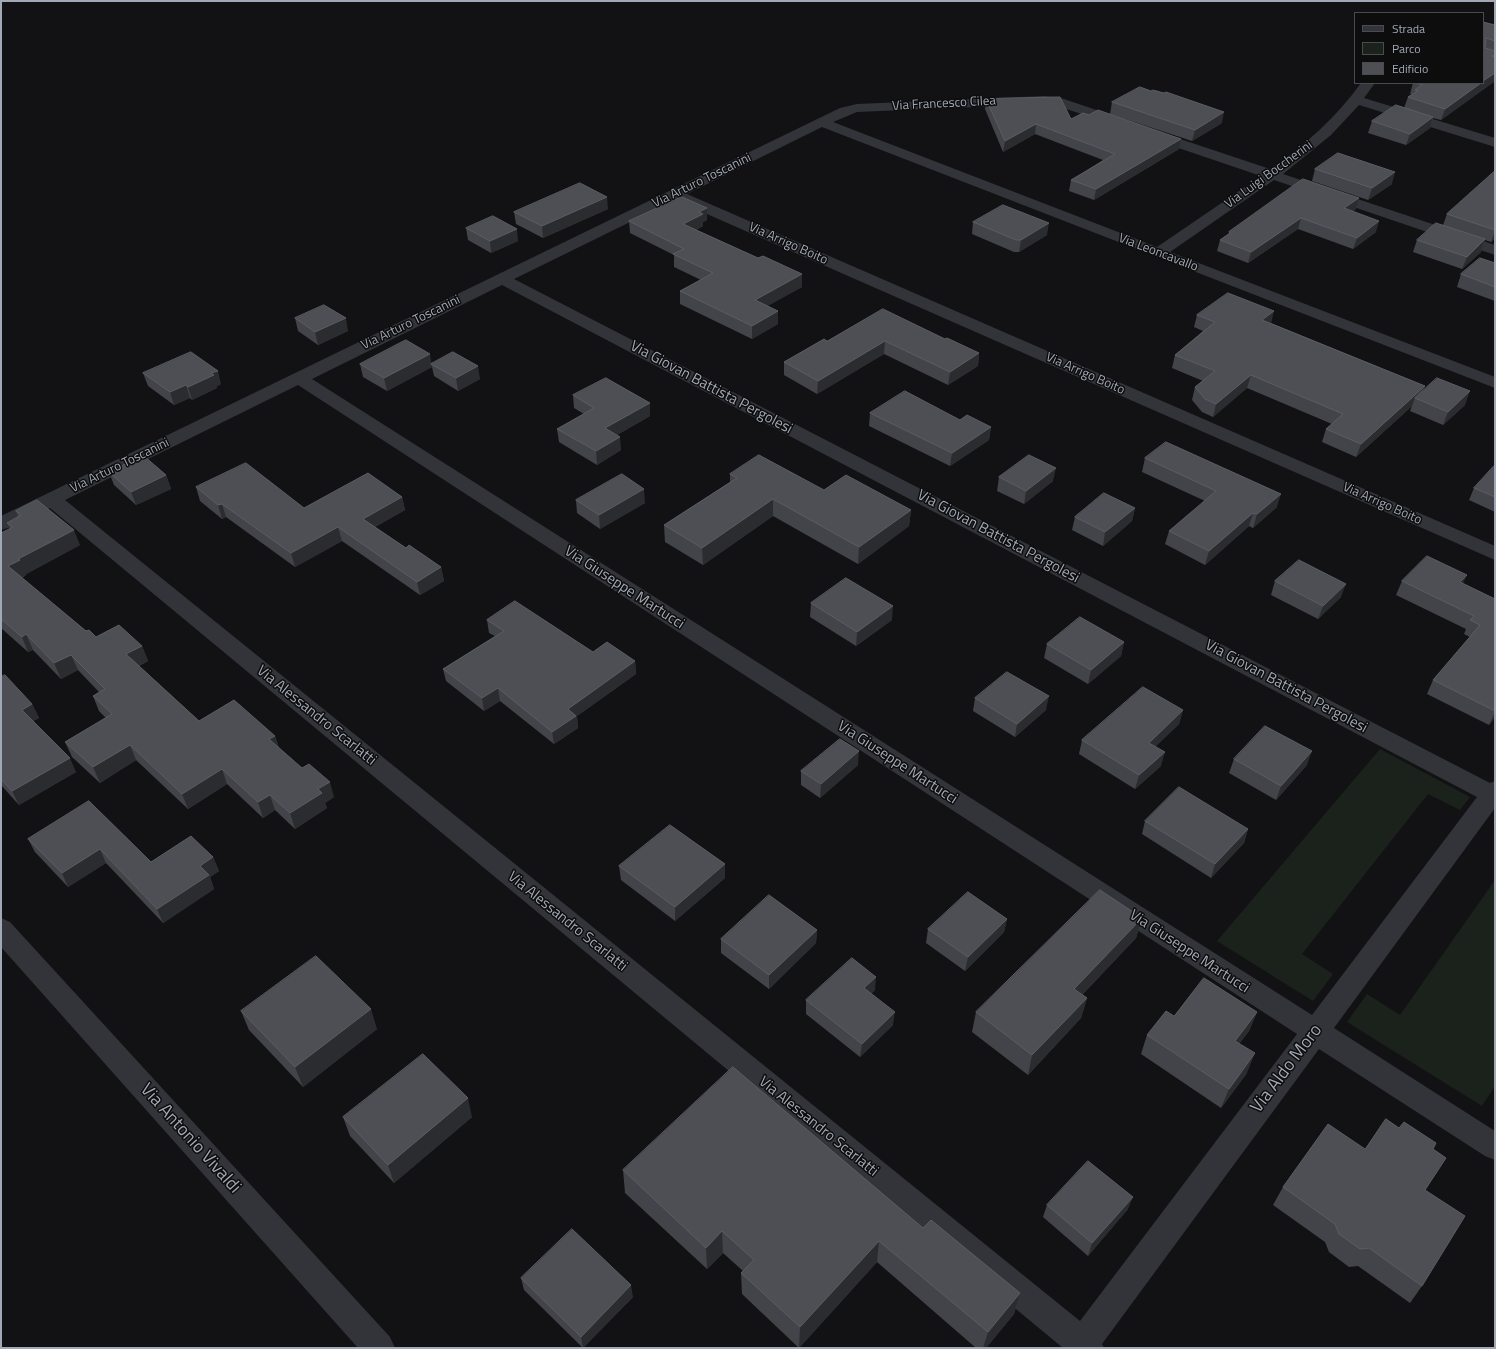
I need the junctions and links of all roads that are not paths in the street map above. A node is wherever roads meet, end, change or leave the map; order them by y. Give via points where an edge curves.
1 (1367, 84) edge
2 (1357, 100) junction
3 (821, 122) junction
4 (1495, 143) edge
5 (1273, 175) junction
6 (675, 194) junction
7 (1495, 250) edge
8 (1158, 253) junction
9 (502, 279) junction
10 (299, 378) junction
11 (1495, 383) edge
12 (51, 499) junction
13 (1, 524) edge
14 (1495, 554) edge
15 (1494, 794) edge
16 (1, 929) edge
17 (1315, 1032) junction
18 (1495, 1147) edge
19 (1084, 1347) edge
20 (379, 1348) edge

1 - 2 street, Via Luigi Boccherini
2 - 4 street
2 - 5 street, Via Luigi Boccherini via 1326,133
3 - 5 street, Via Francesco Cilea via 857,108 1056,101
3 - 6 street, Via Arturo Toscanini
3 - 8 street, Via Leoncavallo
5 - 7 street, Via Francesco Cilea
5 - 8 street, Via Luigi Boccherini
6 - 9 street, Via Arturo Toscanini
6 - 14 street, Via Arrigo Boito
8 - 11 street, Via Leoncavallo
9 - 10 street, Via Arturo Toscanini
9 - 15 street, Via Giovan Battista Pergolesi
10 - 12 street, Via Arturo Toscanini
10 - 17 street, Via Giuseppe Martucci
12 - 13 street, Via Arturo Toscanini
12 - 19 street, Via Alessandro Scarlatti
15 - 17 street, Via Aldo Moro
16 - 20 street, Via Antonio Vivaldi
17 - 18 street, Via Giuseppe Martucci
17 - 19 street, Via Aldo Moro

